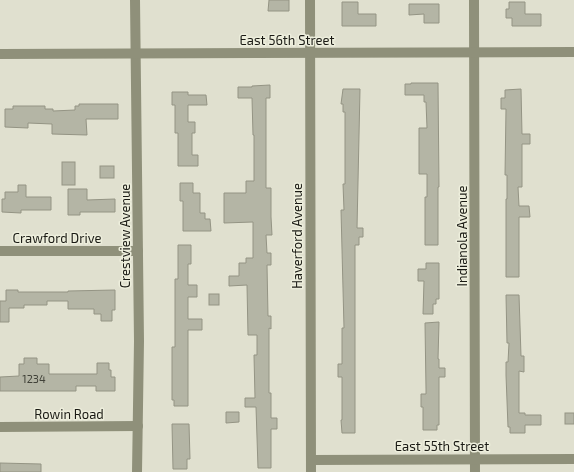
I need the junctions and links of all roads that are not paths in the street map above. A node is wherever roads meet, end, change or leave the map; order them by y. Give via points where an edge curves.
1 (135, 0) edge
2 (310, 0) edge
3 (474, 0) edge
4 (474, 52) junction
5 (574, 52) edge
6 (310, 53) junction
7 (0, 54) edge
8 (136, 54) junction
9 (0, 251) edge
10 (138, 251) junction
11 (138, 426) junction
12 (0, 427) edge
13 (475, 459) junction
14 (574, 459) edge
15 (311, 460) junction
16 (137, 472) edge
17 (311, 472) edge
18 (475, 472) edge

1 - 8 street, Crestview Avenue
2 - 6 street, Haverford Avenue
3 - 4 street, Indianola Avenue
4 - 5 street, East 56th Street
4 - 6 street, East 56th Street
4 - 13 street, Indianola Avenue
6 - 8 street, East 56th Street
6 - 15 street, Haverford Avenue
7 - 8 street, East 56th Street
8 - 10 street, Crestview Avenue
9 - 10 street, Crawford Drive
10 - 11 street, Crestview Avenue
11 - 12 street, Rowin Road
11 - 16 street, Crestview Avenue
13 - 14 street, East 55th Street
13 - 15 street, East 55th Street
13 - 18 street, Indianola Avenue
15 - 17 street, Haverford Avenue

